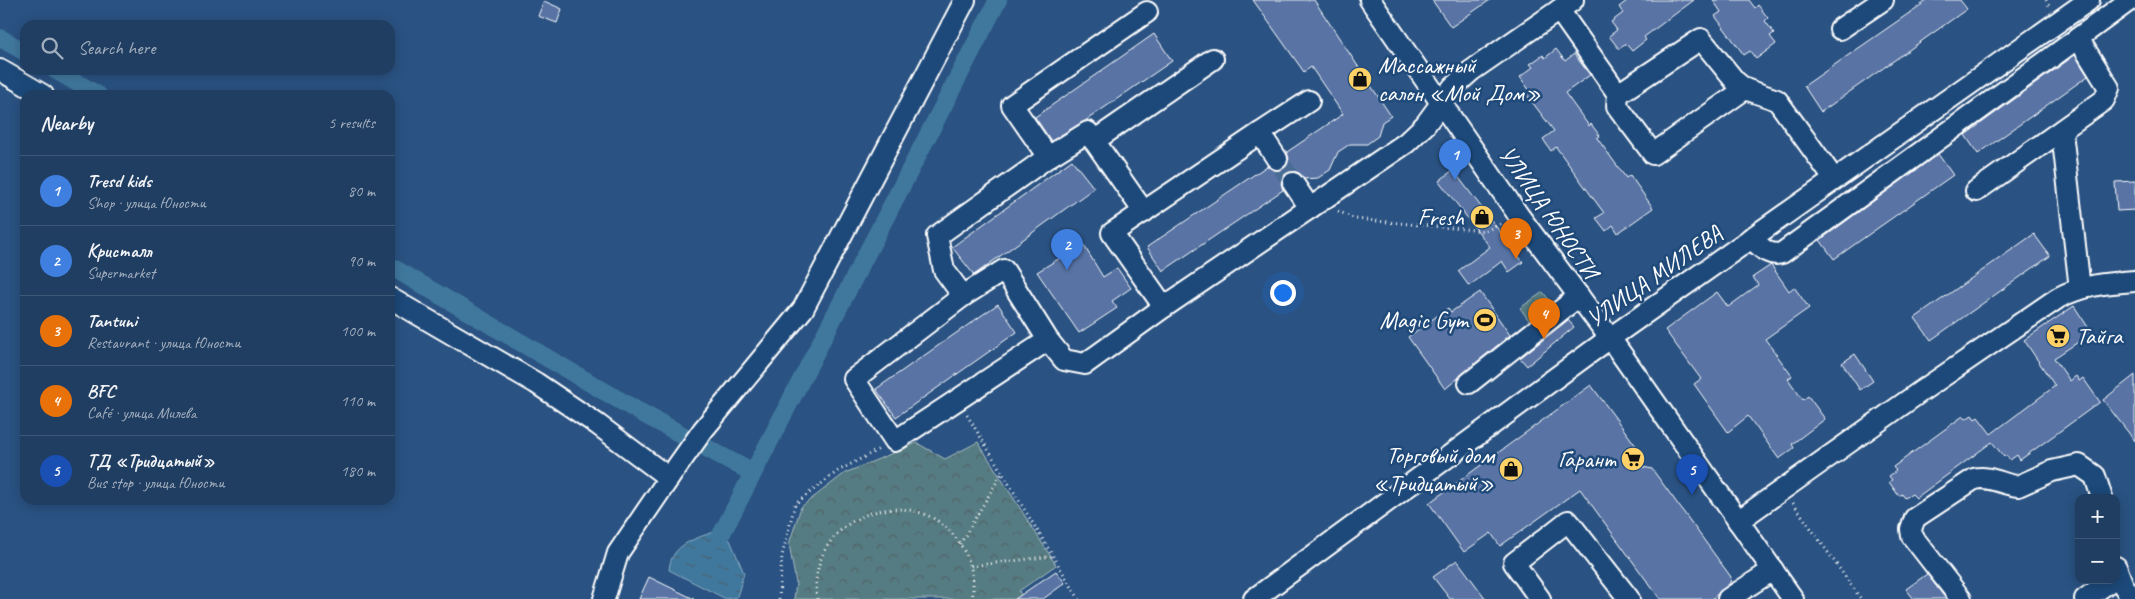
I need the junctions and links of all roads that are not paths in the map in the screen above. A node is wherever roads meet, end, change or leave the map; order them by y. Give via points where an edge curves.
1 (965, 0) edge
2 (1370, 0) edge
3 (1883, 0) edge
4 (2089, 0) edge
5 (2130, 0) edge
6 (1566, 5) edge
7 (1147, 12) dead end
8 (1840, 29) dead end
9 (2078, 38) junction
10 (1213, 58) dead end
11 (0, 70) edge
12 (1745, 89) junction
13 (34, 90) edge
14 (1618, 94) junction
15 (1309, 101) dead end
16 (1442, 102) junction
17 (2062, 132) junction
18 (1260, 133) junction
19 (1094, 141) junction
20 (1048, 157) junction
21 (1277, 159) tunnel mouth
22 (1834, 179) junction
23 (1293, 183) tunnel mouth
24 (1976, 191) dead end
25 (1316, 205) junction
26 (1144, 212) junction
27 (1751, 238) junction
28 (2135, 281) edge
29 (2080, 289) junction
30 (963, 296) junction
31 (1579, 296) junction
32 (395, 301) edge
33 (1164, 307) junction
34 (1610, 338) junction
35 (1048, 340) junction
36 (1469, 383) dead end
37 (668, 478) junction
38 (2101, 494) edge
39 (1738, 521) junction
40 (1773, 570) junction
41 (2120, 581) edge
42 (2104, 584) edge
43 (1790, 598) edge
44 (604, 599) edge
45 (1254, 599) edge
46 (1540, 599) edge
47 (1629, 599) edge
48 (1728, 599) edge
49 (1961, 599) edge
50 (2085, 599) edge
51 (2132, 599) edge

1 - 37 street via 802,309
2 - 16 street, УЛИЦА ЮНОСТИ
3 - 8 street
4 - 22 street, УЛИЦА МИЛЕВА
5 - 9 street
6 - 14 street
6 - 16 street via 1471,71
7 - 20 street via 1012,105
9 - 17 street via 2104,78 2108,94
9 - 27 street via 1782,253 1768,253
10 - 19 street
11 - 13 street
12 - 14 street via 1701,39
12 - 14 street via 1653,154 1618,106
12 - 22 street via 1777,100
15 - 18 street
16 - 25 street via 1406,143
16 - 31 street, УЛИЦА ЮНОСТИ via 1519,216
17 - 24 street
17 - 29 street
18 - 21 street
18 - 26 street
19 - 20 street via 1088,132
19 - 26 street
20 - 30 street via 937,236 944,270
22 - 27 street, УЛИЦА МИЛЕВА
23 - 25 street
25 - 33 street
26 - 33 street via 1112,233
27 - 34 street, УЛИЦА МИЛЕВА
28 - 29 street
29 - 39 street via 2058,298
30 - 35 street via 1004,270
30 - 35 street via 854,379 895,441
31 - 34 street, УЛИЦА ЮНОСТИ
31 - 36 street
32 - 37 street via 536,383
33 - 35 street via 1085,364 1064,360
34 - 39 street, УЛИЦА ЮНОСТИ
34 - 45 street, УЛИЦА МИЛЕВА
37 - 44 street via 618,554
38 - 49 street via 2095,476 2078,464 2018,486 1990,478 1974,479 1915,518 1912,536
39 - 40 street, УЛИЦА ЮНОСТИ
40 - 43 street, УЛИЦА ЮНОСТИ
40 - 48 street
41 - 51 street
42 - 50 street
46 - 47 street via 1514,563 1568,521

